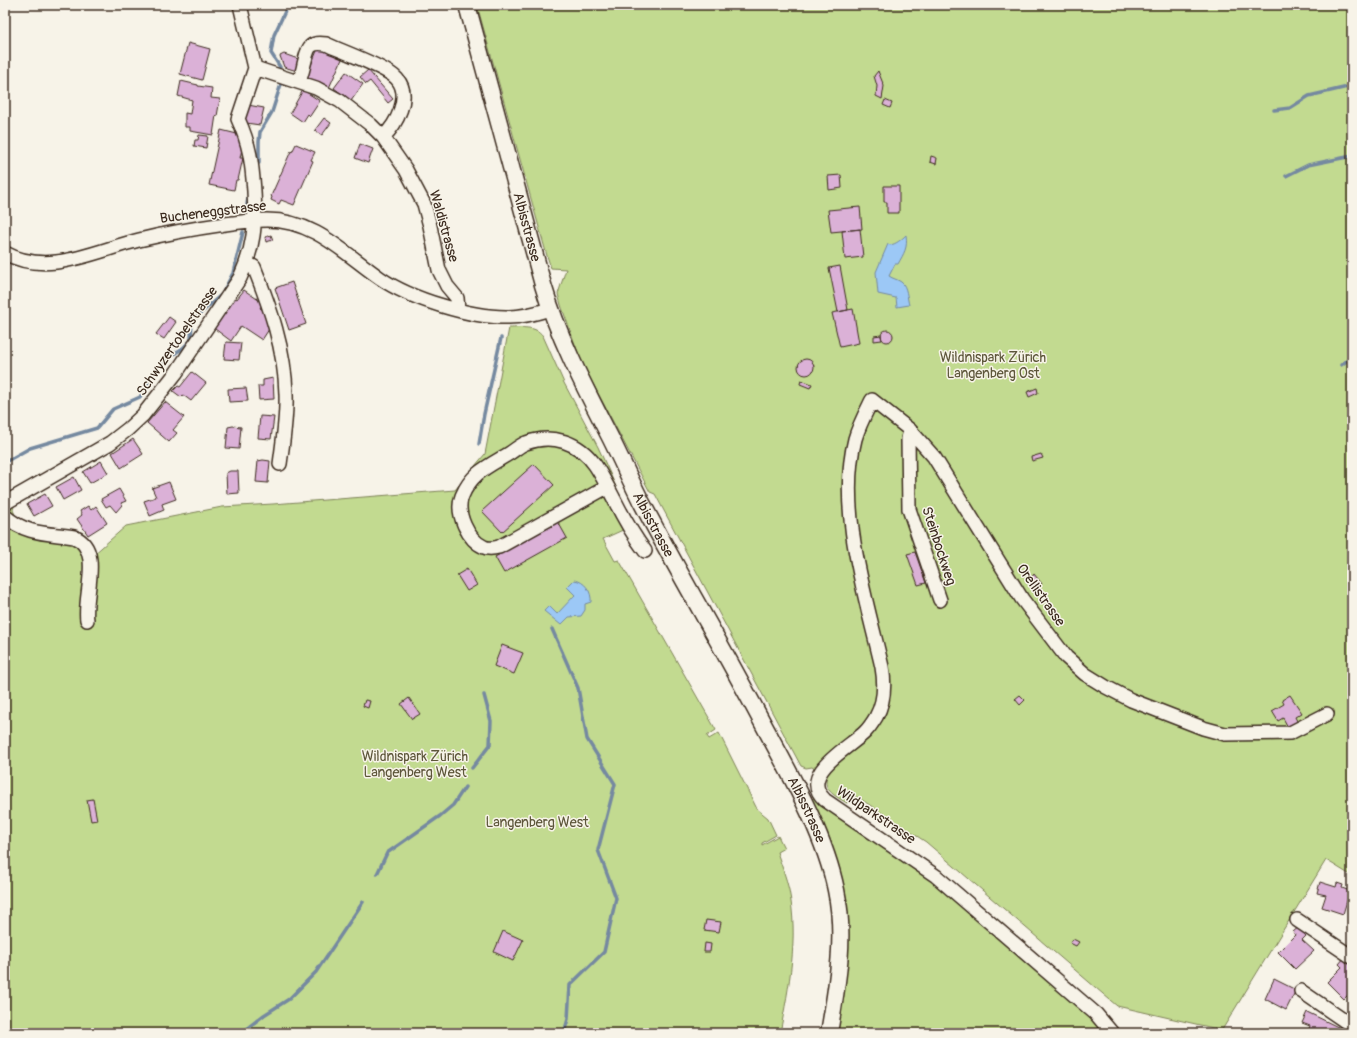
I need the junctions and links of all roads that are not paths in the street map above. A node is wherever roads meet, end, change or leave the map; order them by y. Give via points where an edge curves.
1 (240, 5) edge
2 (467, 5) edge
3 (255, 68) junction
4 (299, 82) junction
5 (383, 137) junction
6 (255, 220) junction
7 (5, 253) edge
8 (247, 263) junction
9 (550, 309) junction
10 (458, 310) junction
11 (872, 400) joint
12 (910, 430) junction
13 (280, 464) dead end
14 (607, 487) junction
15 (5, 503) edge
16 (5, 516) edge
17 (645, 551) dead end
18 (940, 600) dead end
19 (87, 620) dead end
20 (1327, 714) dead end
21 (1297, 920) dead end
22 (1352, 957) edge
23 (1301, 991) dead end
24 (1352, 1026) edge
25 (829, 1033) edge
26 (1112, 1033) edge

1 - 3 street
2 - 9 main road, Albisstrasse
3 - 4 street, Waldistrasse
3 - 6 street via 238,119 246,137 252,164
4 - 5 street, Waldistrasse via 340,101
4 - 5 street via 306,50 320,43 388,72 398,80 403,99 399,115
5 - 10 street, Waldistrasse via 406,170 424,204 439,270 457,298
6 - 7 street, Bucheneggstrasse via 159,235 62,261 26,261
6 - 8 street, Schwyzertobelstrasse
6 - 10 street, Bucheneggstrasse via 290,222 311,230 393,285 421,298
8 - 13 street via 254,266 268,302 283,358 286,393
8 - 15 street, Schwyzertobelstrasse via 240,278 176,373 143,415 110,443
9 - 10 street, Bucheneggstrasse via 507,317
9 - 25 main road, Albisstrasse via 577,373 643,505 791,776 826,855 836,891 840,924 839,962
11 - 12 street, Orellistrasse
11 - 26 street, Wildparkstrasse via 855,438 850,505 855,552 884,677 882,702 865,732 821,770 816,781 817,790 825,800 936,876 1096,1014
12 - 18 street, Steinbockweg via 910,510
12 - 20 street, Orellistrasse via 934,456 1022,600 1066,657 1085,674 1131,700 1225,734 1290,732
14 - 14 street via 595,465 585,453 571,443 538,440 525,443 477,473 461,498 459,510 464,526 477,543 486,548 499,547
14 - 17 street via 634,537
16 - 19 street via 26,530 80,539 91,558
21 - 22 street
23 - 24 street

